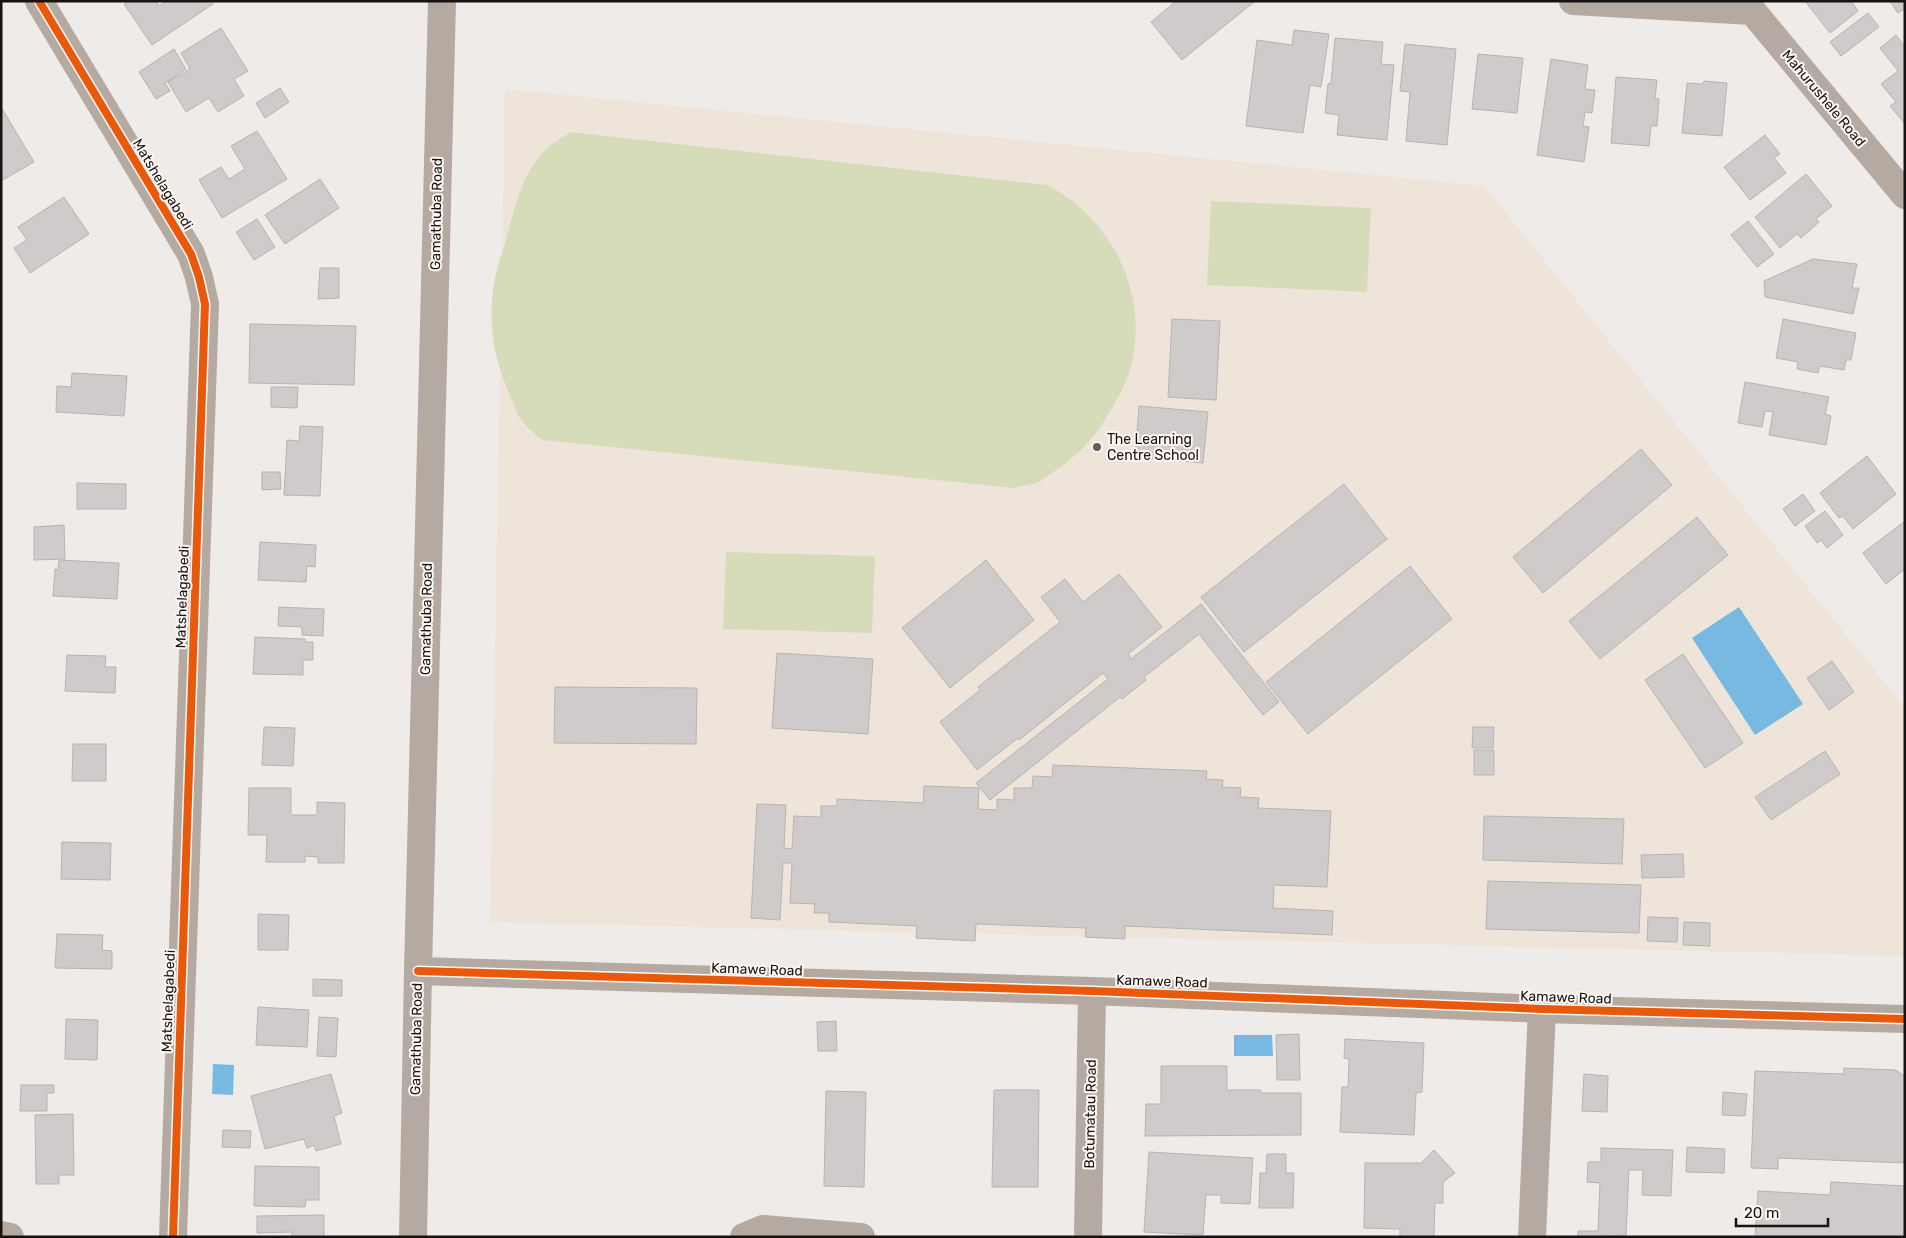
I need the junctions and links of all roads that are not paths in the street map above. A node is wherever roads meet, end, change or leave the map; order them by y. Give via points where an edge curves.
1 (39, 1) edge
2 (442, 1) edge
3 (1573, 1) edge
4 (1748, 6) edge
5 (1905, 195) edge
6 (418, 971) junction
7 (1092, 991) junction
8 (1542, 1009) junction
9 (1905, 1019) edge
10 (1, 1235) edge
11 (10, 1237) edge
12 (173, 1237) edge
13 (413, 1237) edge
14 (744, 1237) edge
15 (861, 1237) edge
16 (1088, 1237) edge
17 (1532, 1237) edge

1 - 12 street, Matshelagabedi via 191,254 205,304
2 - 6 street, Gamathuba Road
3 - 4 street
4 - 5 street, Mahurushele Road
6 - 7 street, Kamawe Road
6 - 13 street, Gamathuba Road
7 - 8 street, Kamawe Road
7 - 16 street, Botumatau Road
8 - 9 street, Kamawe Road
8 - 17 street
10 - 11 street
14 - 15 street via 763,1229

